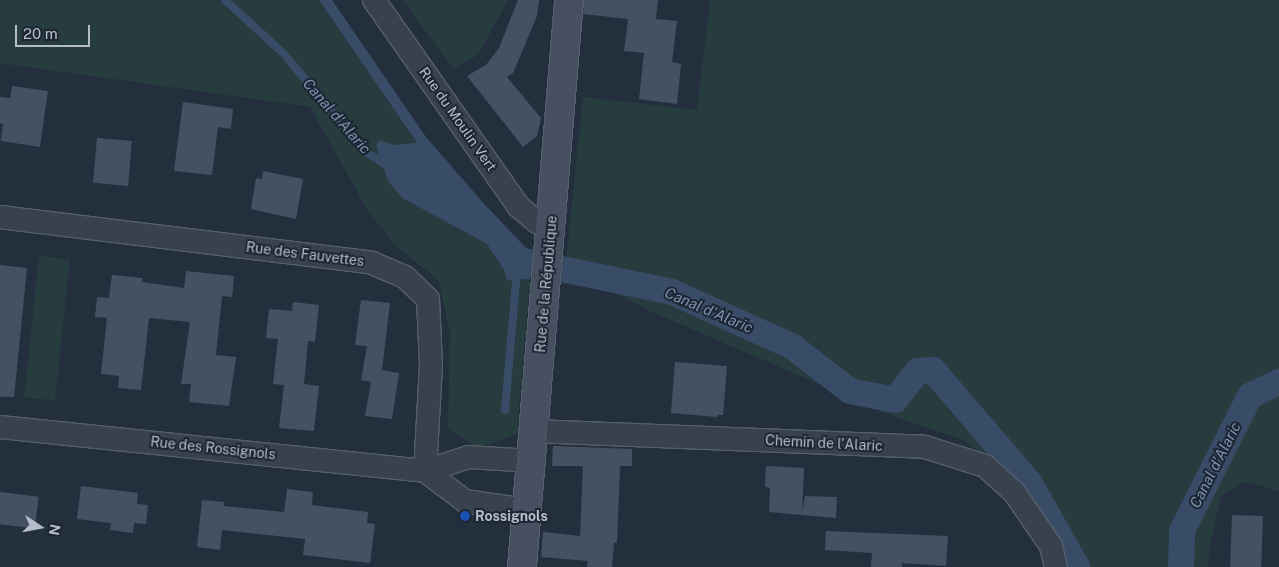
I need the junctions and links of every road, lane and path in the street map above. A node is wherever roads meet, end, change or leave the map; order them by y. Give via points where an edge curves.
1 (374, 0) edge
2 (570, 0) edge
3 (0, 217) edge
4 (550, 234) junction
5 (0, 427) edge
6 (534, 431) junction
7 (531, 461) junction
8 (425, 471) junction
9 (527, 510) junction
10 (522, 567) edge
11 (1056, 567) edge

1 - 4 street, Rue du Moulin Vert via 518,206
2 - 4 street, Rue de la République
3 - 8 street, Rue des Fauvettes via 372,263 405,277 428,299 431,365
4 - 6 street, Rue de la République
5 - 8 street, Rue des Rossignols
6 - 7 street, Rue de la République
6 - 11 street, Chemin de l'Alaric via 925,447 985,466 1014,492 1051,546
7 - 8 street, Rue des Rossignols via 469,457
7 - 9 street, Rue de la République
8 - 9 street via 465,501
9 - 10 street, Rue de la République

